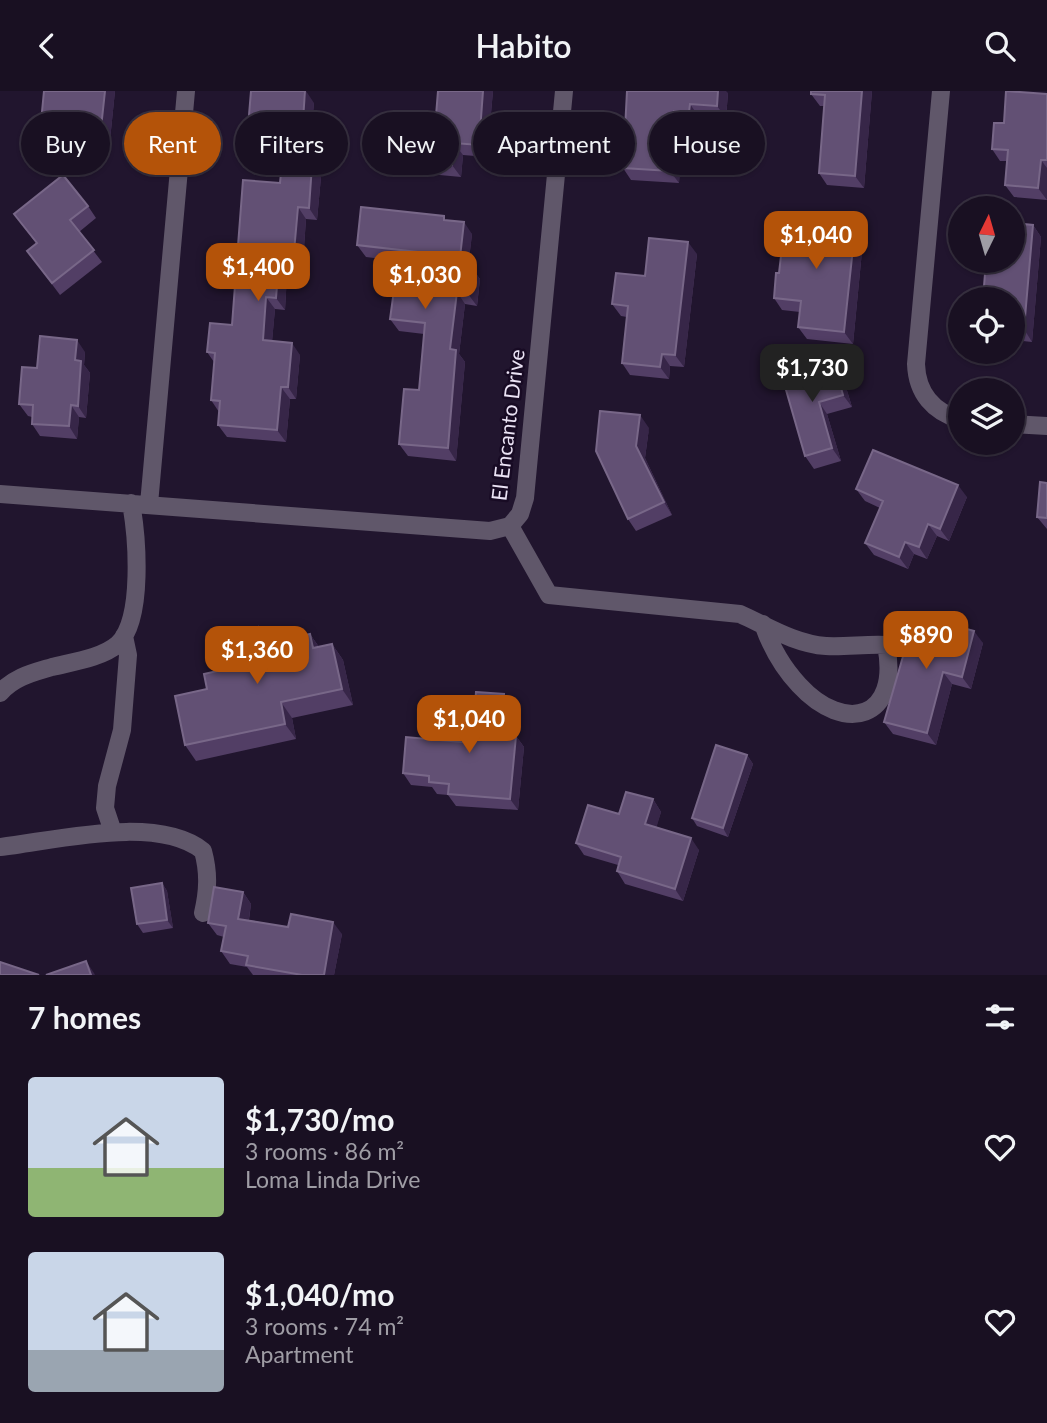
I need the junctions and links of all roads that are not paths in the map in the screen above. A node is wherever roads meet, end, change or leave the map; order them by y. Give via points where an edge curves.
1 (186, 91) edge
2 (564, 91) edge
3 (941, 91) edge
4 (948, 415) edge
5 (1025, 425) edge
6 (1047, 426) edge
7 (0, 494) edge
8 (131, 503) junction
9 (149, 504) junction
10 (510, 526) junction
11 (763, 624) junction
12 (124, 636) junction
13 (0, 693) edge
14 (113, 832) junction
15 (0, 847) edge
16 (203, 913) dead end

1 - 9 street
2 - 10 street, El Encanto Drive via 524,498 520,514
3 - 4 street via 916,364 917,378 929,402
5 - 6 street
7 - 8 street, El Encanto Drive
8 - 9 street, El Encanto Drive
8 - 12 street via 135,595
9 - 10 street, El Encanto Drive via 490,531
10 - 11 street via 549,595 740,614
11 - 11 street via 799,641 826,646 886,645 886,689 877,705 865,714 852,715 826,706 799,686 771,648
12 - 13 street via 117,645 94,656 23,675
12 - 14 street via 128,655 123,719 105,808
14 - 15 street
14 - 16 street via 180,838 203,851 208,871

